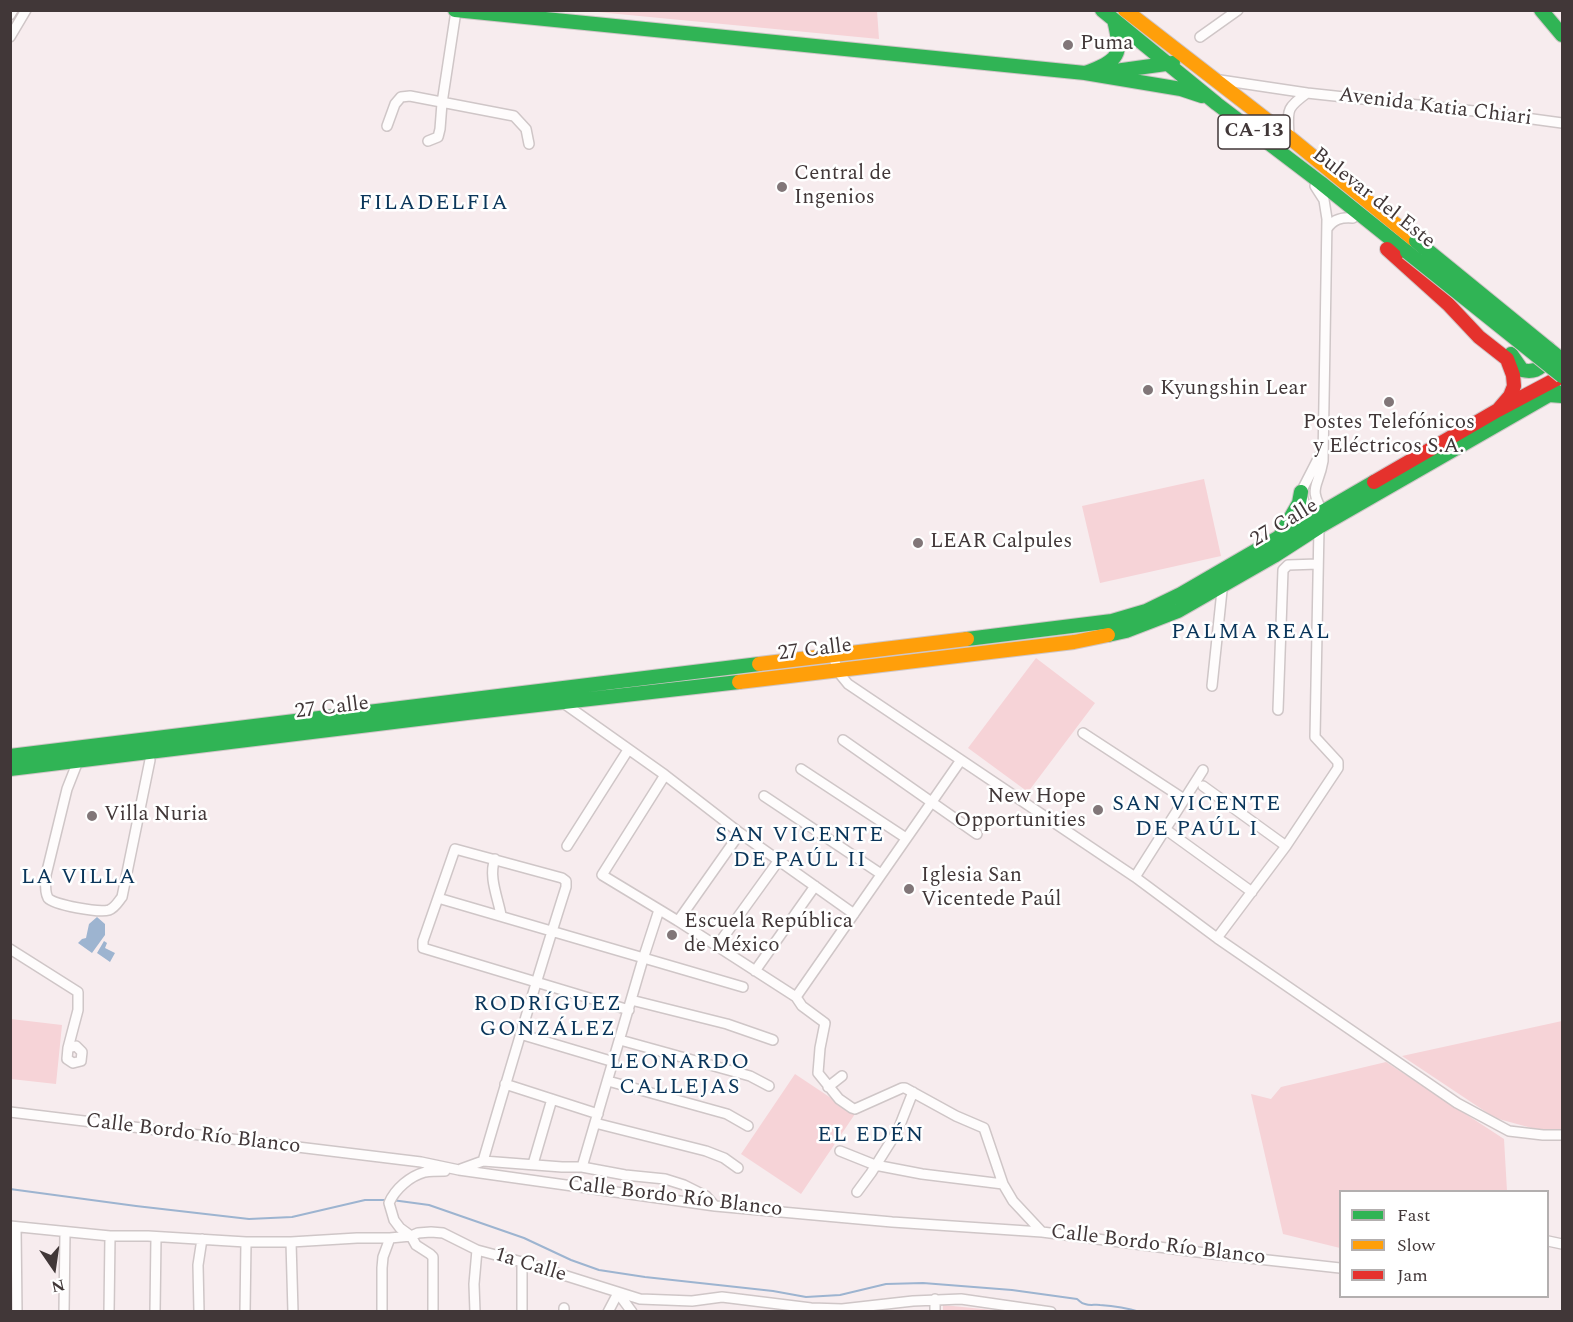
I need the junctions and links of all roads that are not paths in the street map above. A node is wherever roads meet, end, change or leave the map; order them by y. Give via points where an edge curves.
1 (14, 10) edge
2 (26, 10) edge
3 (1102, 10) edge
4 (1125, 10) edge
5 (1238, 10) edge
6 (1541, 10) edge
7 (456, 11) edge
8 (10, 15) edge
9 (1114, 20) junction
10 (1563, 35) edge
11 (1200, 37) dead end
12 (10, 38) edge
13 (1190, 60) junction
14 (1168, 64) junction
15 (1090, 73) junction
16 (1212, 78) junction
17 (1307, 93) junction
18 (442, 103) junction
19 (1217, 104) junction
20 (1563, 123) edge
21 (387, 126) dead end
22 (1289, 137) junction
23 (428, 141) dead end
24 (529, 144) dead end
25 (1324, 166) junction
26 (1302, 168) junction
27 (1315, 186) junction
28 (1353, 218) junction
29 (1327, 229) junction
30 (1448, 304) junction
31 (1539, 330) junction
32 (1563, 350) edge
33 (1563, 360) edge
34 (1563, 375) edge
35 (1563, 387) edge
36 (1556, 395) edge
37 (1498, 410) junction
38 (1323, 448) junction
39 (1301, 492) junction
40 (1321, 519) junction
41 (1278, 538) junction
42 (1318, 564) junction
43 (1224, 570) junction
44 (1223, 584) junction
45 (1140, 612) junction
46 (1139, 627) junction
47 (1107, 628) junction
48 (836, 663) junction
49 (1212, 686) dead end
50 (546, 690) junction
51 (563, 703) junction
52 (1278, 710) dead end
53 (281, 722) junction
54 (1083, 733) dead end
55 (278, 737) junction
56 (843, 740) dead end
57 (628, 750) junction
58 (69, 757) junction
59 (150, 760) dead end
60 (961, 760) junction
61 (12, 761) edge
62 (801, 769) dead end
63 (1203, 770) dead end
64 (665, 775) junction
65 (1203, 786) dead end
66 (764, 796) dead end
67 (1184, 799) junction
68 (931, 803) junction
69 (1165, 829) junction
70 (740, 833) junction
71 (977, 834) dead end
72 (906, 838) junction
73 (567, 846) dead end
74 (1286, 846) junction
75 (495, 859) junction
76 (779, 860) junction
77 (881, 874) junction
78 (1135, 877) junction
79 (814, 886) junction
80 (1252, 892) junction
81 (438, 898) junction
82 (660, 910) junction
83 (854, 914) junction
84 (501, 915) junction
85 (678, 921) junction
86 (552, 930) junction
87 (1217, 938) junction
88 (717, 946) junction
89 (10, 949) edge
90 (643, 959) junction
91 (755, 971) junction
92 (536, 982) junction
93 (743, 987) dead end
94 (796, 997) junction
95 (630, 1005) junction
96 (520, 1034) junction
97 (620, 1040) junction
98 (773, 1040) dead end
99 (68, 1048) dead end
100 (614, 1062) junction
101 (842, 1077) dead end
102 (608, 1081) junction
103 (505, 1084) junction
104 (769, 1086) dead end
105 (828, 1087) junction
106 (913, 1092) junction
107 (552, 1100) junction
108 (10, 1112) edge
109 (596, 1119) junction
110 (748, 1126) dead end
111 (1563, 1135) edge
112 (840, 1151) dead end
113 (483, 1161) junction
114 (532, 1164) junction
115 (875, 1165) junction
116 (582, 1167) junction
117 (738, 1168) dead end
118 (459, 1170) junction
119 (1003, 1184) junction
120 (857, 1192) dead end
121 (715, 1206) junction
122 (13, 1226) edge
123 (65, 1232) junction
124 (1042, 1232) junction
125 (110, 1236) junction
126 (411, 1236) junction
127 (156, 1237) junction
128 (390, 1238) junction
129 (202, 1239) junction
130 (246, 1242) junction
131 (291, 1242) junction
132 (477, 1250) junction
133 (522, 1262) junction
134 (1339, 1268) edge
135 (618, 1293) junction
136 (702, 1299) junction
137 (935, 1299) junction
138 (810, 1310) edge
139 (17, 1311) edge
140 (64, 1311) edge
141 (109, 1311) edge
142 (155, 1311) edge
143 (199, 1311) edge
144 (245, 1311) edge
145 (293, 1311) edge
146 (382, 1311) edge
147 (433, 1311) edge
148 (475, 1311) edge
149 (522, 1311) edge
150 (608, 1311) edge
151 (632, 1311) edge
152 (693, 1311) edge
153 (935, 1311) edge
154 (1051, 1311) edge

1 - 8 street
2 - 12 street
3 - 9 main road, Bulevar del Este / CA-13
4 - 13 main road, Bulevar del Este / CA-13
5 - 11 street
6 - 10 main road
7 - 15 main road
7 - 18 street
9 - 14 main road, Bulevar del Este / CA-13
9 - 15 main road via 1117,55
13 - 14 main road
13 - 16 main road, Bulevar del Este / CA-13
14 - 15 main road
14 - 19 main road, Bulevar del Este / CA-13
15 - 19 main road via 1181,89
16 - 17 street, Avenida Katia Chiari
16 - 22 main road, Bulevar del Este / CA-13
17 - 20 street, Avenida Katia Chiari
17 - 22 street, Avenida Katia Chiari via 1289,110
18 - 21 street via 401,97
18 - 23 street via 438,137
18 - 24 street via 514,116 526,129
19 - 26 main road, Bulevar del Este / CA-13
22 - 25 main road, Bulevar del Este / CA-13
25 - 31 main road
25 - 33 main road, Bulevar del Este / CA-13, bridge
26 - 27 main road
26 - 34 main road, Bulevar del Este / CA-13, bridge
27 - 28 main road
27 - 29 street via 1325,203
28 - 29 street via 1335,220
28 - 30 main road
29 - 38 street
30 - 31 main road via 1508,351 1525,371 1539,369 1548,356
30 - 37 main road via 1510,364 1512,391
31 - 32 main road
34 - 37 main road, 27 Calle
35 - 36 main road, 27 Calle
36 - 40 main road, 27 Calle
37 - 40 main road, 27 Calle
38 - 39 street
38 - 40 street via 1322,469 1314,491
39 - 40 street via 1304,502
39 - 41 main road
40 - 41 main road, 27 Calle
40 - 42 street
40 - 44 main road, 27 Calle via 1274,556
41 - 43 main road, 27 Calle
42 - 52 street via 1288,565 1283,570
42 - 74 street via 1315,737 1338,762 1338,768
43 - 44 street
43 - 45 main road, 27 Calle
44 - 46 main road, 27 Calle via 1178,611
44 - 49 street
45 - 46 main road
45 - 47 main road, 27 Calle
46 - 47 main road, 27 Calle
47 - 48 main road, 27 Calle
48 - 50 main road, 27 Calle
48 - 51 main road, 27 Calle
48 - 60 street via 848,684
50 - 51 street
50 - 53 main road, 27 Calle
51 - 55 main road, 27 Calle
51 - 57 street
53 - 55 main road
53 - 58 main road, 27 Calle via 85,746
54 - 67 street
55 - 58 main road, 27 Calle
56 - 68 street
57 - 64 street
57 - 73 street
58 - 59 street via 67,789 46,875 46,896 51,901 90,910 108,910 122,897
58 - 61 main road, 27 Calle
60 - 68 street
60 - 78 street
62 - 72 street
63 - 67 street
64 - 70 street
64 - 82 street via 602,875
65 - 74 street
66 - 77 street
67 - 69 street
68 - 71 street
68 - 72 street
69 - 78 street
69 - 80 street
70 - 76 street
70 - 85 street
72 - 77 street
74 - 80 street
75 - 81 street via 455,849
75 - 84 street via 494,884
75 - 86 street via 566,881
76 - 79 street
76 - 88 street
77 - 83 street
78 - 87 street
79 - 83 street
79 - 91 street
80 - 87 street
81 - 84 street
81 - 92 street via 423,948
82 - 85 street
82 - 90 street
83 - 94 street
84 - 86 street
85 - 88 street
86 - 90 street
86 - 92 street
87 - 111 street via 1457,1103 1509,1131
88 - 91 street
89 - 99 street via 78,992 78,1010
90 - 93 street
90 - 95 street
91 - 94 street
92 - 95 street
92 - 96 street
94 - 105 street via 825,1023 818,1073
95 - 97 street
95 - 98 street via 727,1024
96 - 100 street
96 - 103 street
97 - 100 street
97 - 104 street via 750,1076
100 - 102 street
101 - 105 street
102 - 109 street
102 - 110 street via 727,1114
103 - 107 street
103 - 113 street
105 - 106 street via 855,1109 902,1088
106 - 115 street via 898,1130
106 - 119 street via 984,1128
107 - 109 street
107 - 114 street
108 - 118 street, Calle Bordo Río Blanco via 421,1162
109 - 116 street
109 - 117 street via 706,1151
112 - 115 street
113 - 114 street
113 - 118 street
114 - 116 street
115 - 119 street
115 - 120 street
116 - 121 street via 665,1179 706,1196
118 - 121 street, Calle Bordo Río Blanco
118 - 126 street via 418,1175 392,1197 389,1203 394,1220
119 - 124 street via 1013,1202
121 - 124 street, Calle Bordo Río Blanco
122 - 123 street, 1a Calle
122 - 139 street
123 - 125 street, 1a Calle
123 - 140 street
124 - 134 street, Calle Bordo Río Blanco
125 - 127 street, 1a Calle
125 - 141 street
126 - 128 street, 1a Calle
126 - 132 street, 1a Calle via 443,1233
126 - 147 street via 416,1245 433,1257
127 - 129 street, 1a Calle
127 - 142 street
128 - 131 street, 1a Calle
128 - 146 street via 383,1257
129 - 130 street, 1a Calle
129 - 143 street
130 - 131 street, 1a Calle
130 - 144 street
131 - 145 street
132 - 133 street, 1a Calle
132 - 148 street
133 - 135 street, 1a Calle
133 - 149 street
135 - 136 street, 1a Calle via 650,1300
135 - 150 street
135 - 151 street
136 - 138 street, 1a Calle via 722,1297
136 - 152 street
137 - 138 street, 1a Calle
137 - 153 street
137 - 154 street, 1a Calle

